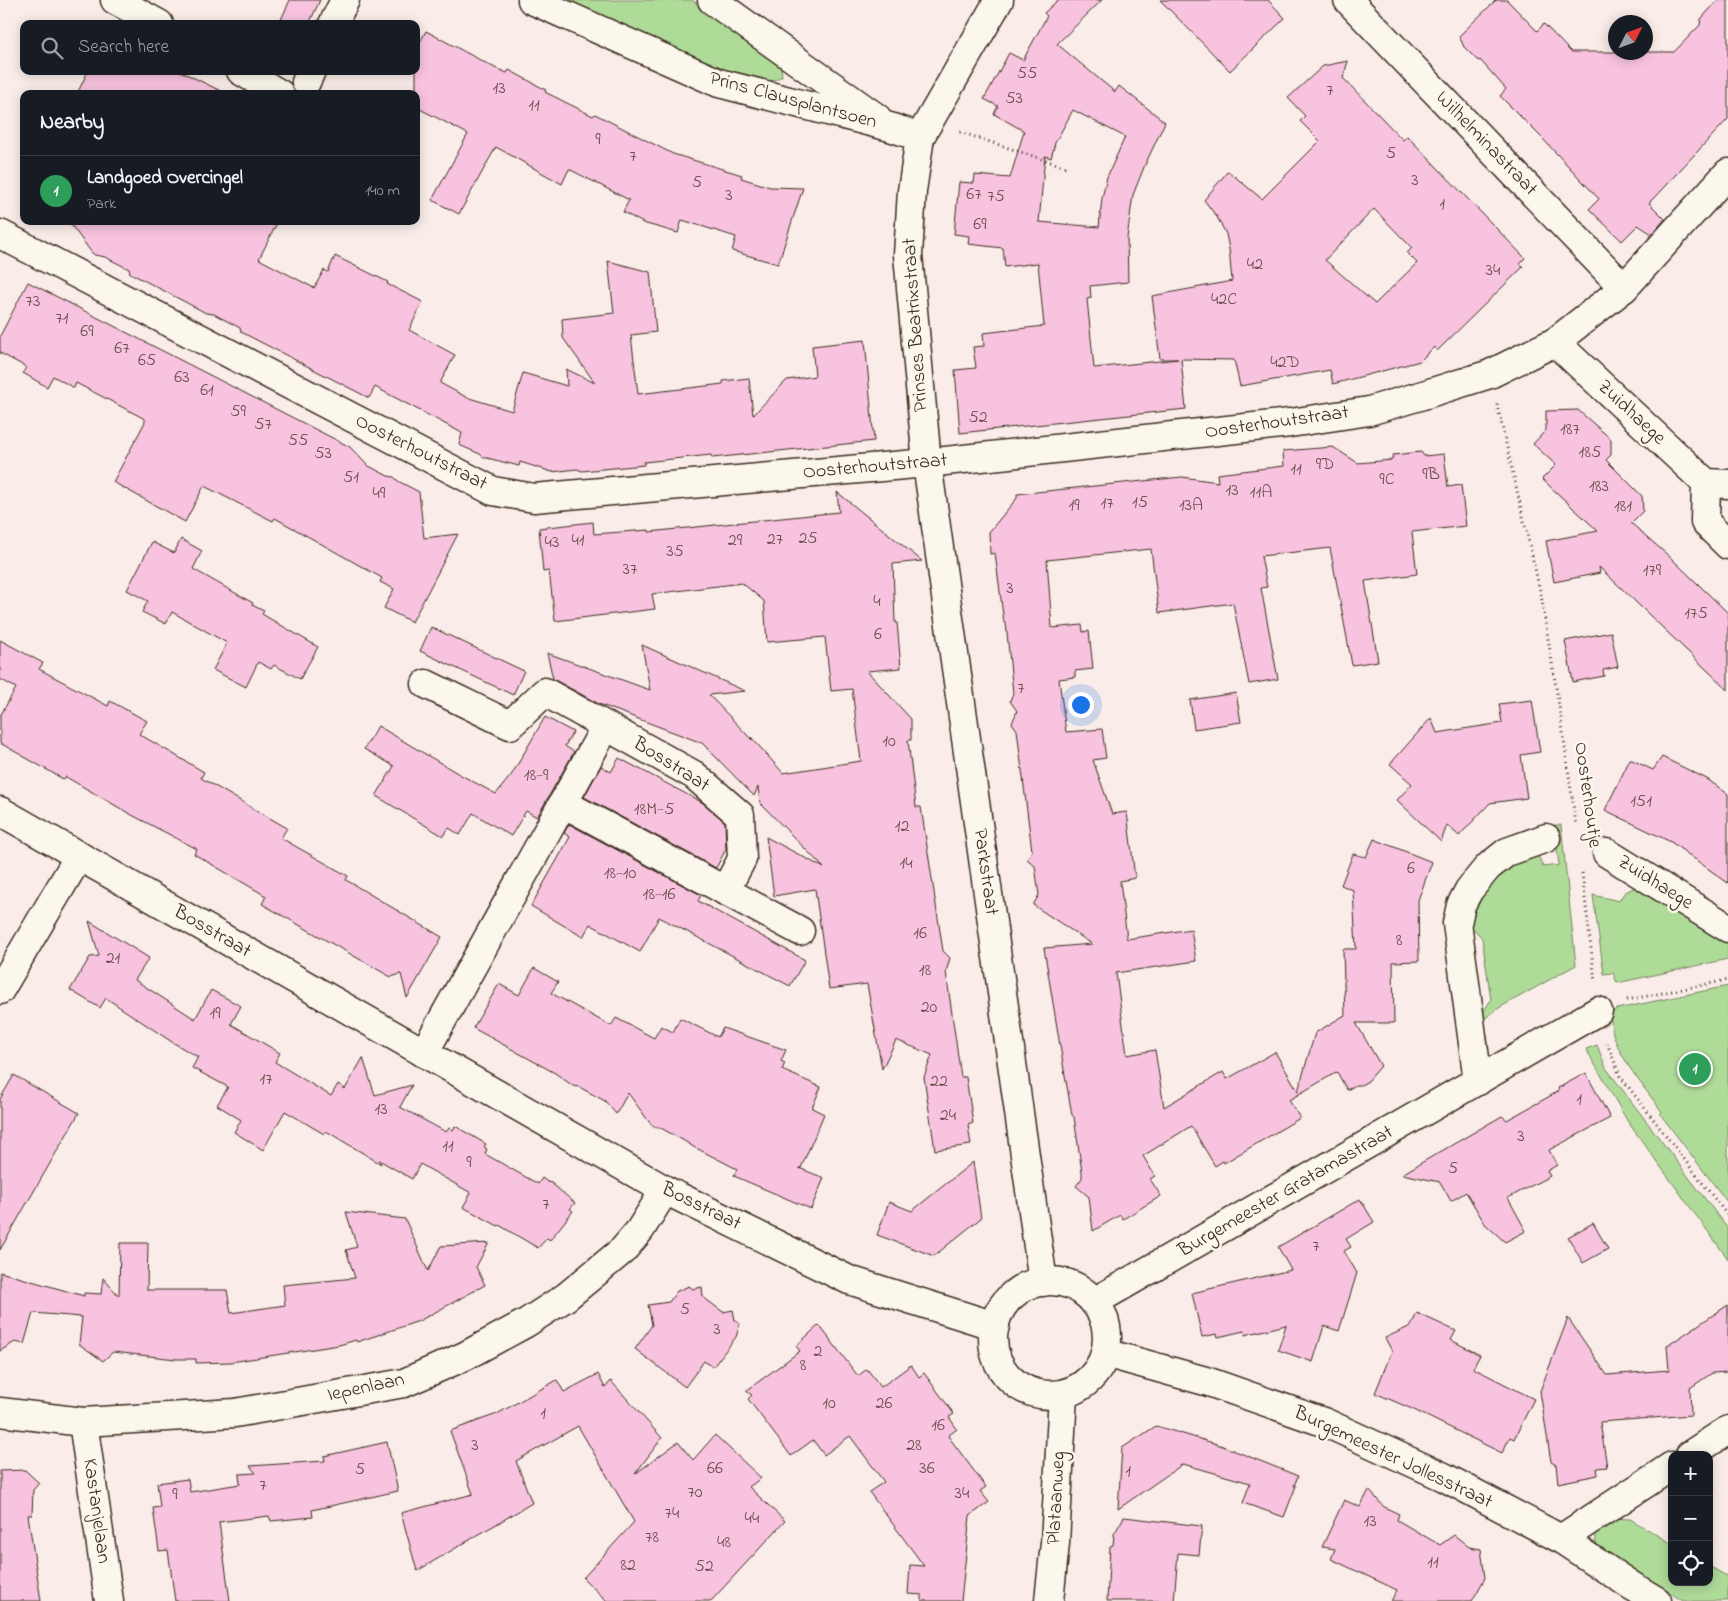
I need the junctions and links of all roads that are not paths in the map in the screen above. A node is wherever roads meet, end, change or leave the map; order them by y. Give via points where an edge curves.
1 (115, 0) edge
2 (344, 0) edge
3 (532, 0) edge
4 (712, 0) edge
5 (999, 0) edge
6 (1348, 0) edge
7 (152, 20) edge
8 (335, 20) edge
9 (248, 75) edge
10 (273, 90) edge
11 (890, 127) junction
12 (924, 130) junction
13 (1728, 173) edge
14 (0, 234) edge
15 (1624, 288) junction
16 (1555, 342) junction
17 (927, 463) junction
18 (1717, 484) edge
19 (1728, 545) edge
20 (426, 684) dead end
21 (606, 726) junction
22 (563, 803) junction
23 (0, 811) edge
24 (1546, 838) dead end
25 (1607, 853) dead end
26 (79, 856) junction
27 (725, 891) junction
28 (1728, 928) edge
29 (800, 931) dead end
30 (0, 990) edge
31 (1598, 1011) road end
32 (424, 1053) junction
33 (1478, 1081) junction
34 (665, 1190) junction
35 (1043, 1282) junction
36 (1094, 1302) junction
37 (995, 1326) junction
38 (1105, 1353) junction
39 (1062, 1394) junction
40 (0, 1412) edge
41 (83, 1422) junction
42 (1728, 1430) edge
43 (1696, 1451) edge
44 (1668, 1469) edge
45 (1561, 1539) junction
46 (109, 1601) edge
47 (1049, 1601) edge
48 (1657, 1601) edge

1 - 7 street
2 - 8 street
3 - 11 street, Prins Clausplantsoen via 719,83
4 - 11 street, Prins Clausplantsoen
5 - 12 street, Prinses Beatrixstraat
6 - 15 street, Wilhelminastraat
9 - 10 street
11 - 12 street, Prins Clausplantsoen
12 - 17 street, Prinses Beatrixstraat via 912,191 908,255
13 - 15 street, Oosterhoutstraat
14 - 17 street, Oosterhoutstraat via 493,491 534,498
15 - 16 street, Oosterhoutstraat
16 - 17 street, Oosterhoutstraat via 1490,374 1360,412 1272,425
16 - 18 street, Zuidhaege
17 - 35 street, Parkstraat
18 - 19 street, Zuidhaege via 1705,522
20 - 21 street, Bosstraat via 510,726 545,692
21 - 22 street
21 - 27 street, Bosstraat via 694,774 740,815 742,859
22 - 27 street
22 - 32 street
23 - 26 street, Bosstraat
24 - 33 street via 1507,852 1488,867 1461,905 1457,923
25 - 28 street, Zuidhaege
26 - 30 street
26 - 32 street, Bosstraat
27 - 29 street
31 - 33 street, Burgemeester Gratamastraat
32 - 34 street, Bosstraat
33 - 36 street, Burgemeester Gratamastraat
34 - 37 street, Bosstraat via 849,1280
34 - 41 street, Iepenlaan via 623,1250 566,1296 526,1323 404,1383 235,1413
35 - 36 street via 1071,1285
35 - 37 street via 1012,1296 1001,1309
36 - 38 street via 1106,1327
37 - 39 street via 994,1351 1006,1374 1025,1390 1038,1394
38 - 39 street via 1094,1375 1085,1384
38 - 45 street, Burgemeester Jollesstraat via 1209,1382 1326,1423 1444,1477
39 - 47 street, Plataanweg
40 - 41 street, Iepenlaan
41 - 46 street, Kastanjelaan
42 - 43 street
44 - 45 street
45 - 48 street, Burgemeester Jollesstraat

